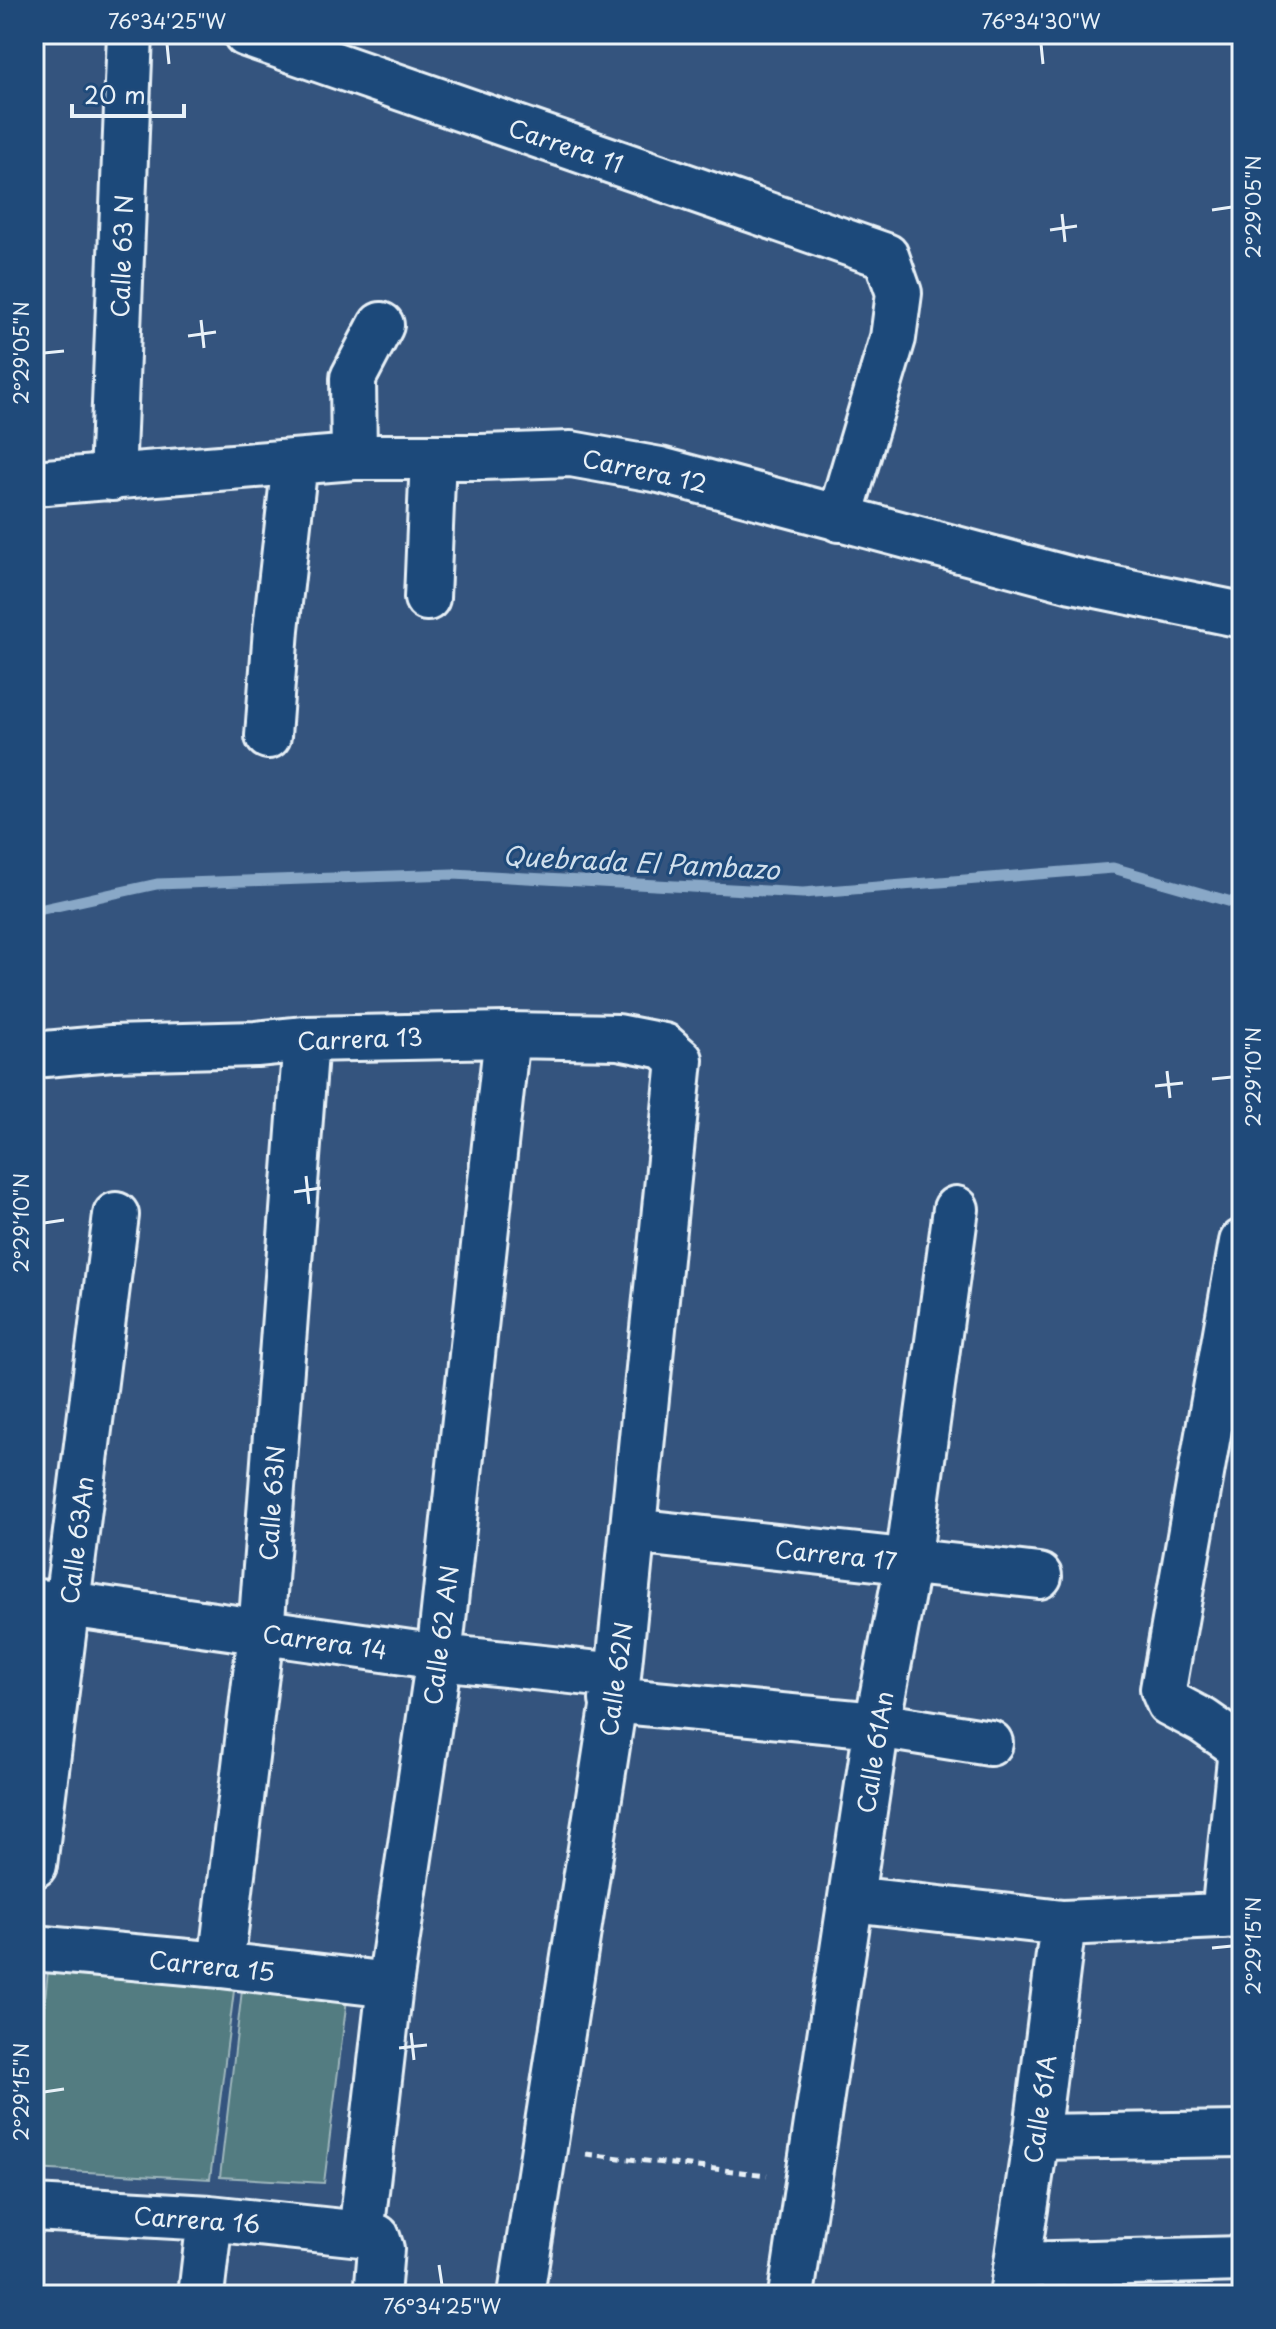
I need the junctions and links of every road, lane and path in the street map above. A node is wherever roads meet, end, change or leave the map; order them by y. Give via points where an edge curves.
1 (130, 34) edge
2 (246, 34) edge
3 (381, 325) dead end
4 (354, 457) junction
5 (433, 457) junction
6 (295, 462) junction
7 (112, 478) junction
8 (34, 483) edge
9 (839, 519) junction
10 (427, 598) dead end
11 (1242, 615) edge
12 (268, 736) dead end
13 (507, 1035) junction
14 (306, 1039) junction
15 (34, 1055) edge
16 (680, 1060) joint
17 (956, 1209) dead end
18 (116, 1215) dead end
19 (1242, 1242) edge
20 (633, 1531) junction
21 (908, 1562) junction
22 (1039, 1576) dead end
23 (51, 1603) edge
24 (261, 1633) junction
25 (439, 1657) junction
26 (615, 1688) junction
27 (877, 1725) junction
28 (990, 1743) dead end
29 (34, 1865) edge
30 (851, 1899) junction
31 (1233, 1916) edge
32 (1063, 1923) junction
33 (34, 1948) edge
34 (221, 1965) junction
35 (390, 1985) junction
36 (1242, 2134) edge
37 (1036, 2137) junction
38 (586, 2154) dead end
39 (809, 2181) junction
40 (34, 2208) edge
41 (210, 2218) junction
42 (361, 2234) junction
43 (1242, 2259) edge
44 (1014, 2280) edge
45 (201, 2295) edge
46 (377, 2295) edge
47 (521, 2295) edge
48 (791, 2295) edge

1 - 7 street, Calle 63 N
2 - 9 street, Carrera 11 via 886,256 899,293 893,338
3 - 4 street via 353,378
4 - 5 street, Carrera 12
4 - 6 street, Carrera 12
5 - 9 street, Carrera 12 via 571,454 660,470
5 - 10 street
6 - 7 street, Carrera 12
6 - 12 street
7 - 8 street, Carrera 12
9 - 11 street, Carrera 12 via 1072,580
13 - 14 street, Carrera 13
13 - 16 street, Carrera 13 via 618,1037 664,1046
13 - 25 street, Calle 62 AN
14 - 15 street, Carrera 13
14 - 24 street, Calle 63N
16 - 20 street, Calle 62N
17 - 21 street, Calle 61An
18 - 23 street, Calle 63An
19 - 31 street via 1163,1689 1169,1703 1236,1744 1240,1759
20 - 21 street, Carrera 17
20 - 26 street, Calle 62N
21 - 22 street, Carrera 17
21 - 27 street, Calle 61An
23 - 24 street, Carrera 14
23 - 29 street, Calle 63An
24 - 25 street, Carrera 14
24 - 34 street, Calle 63N
25 - 26 street, Carrera 14
25 - 35 street, Calle 62 AN
26 - 27 street
26 - 47 street, Calle 62N
27 - 28 street
27 - 30 street, Calle 61An
30 - 32 street
30 - 39 street, Calle 61An
31 - 32 street
32 - 37 street, Calle 61A
33 - 34 street, Carrera 15
34 - 35 street, Carrera 15
35 - 42 street, Calle 62 AN
36 - 37 street
37 - 44 street, Calle 61A
38 - 39 path
39 - 48 street, Calle 61An
40 - 41 street, Carrera 16
41 - 42 street, Carrera 16
41 - 45 street
42 - 46 street via 377,2237 381,2249
43 - 44 street

